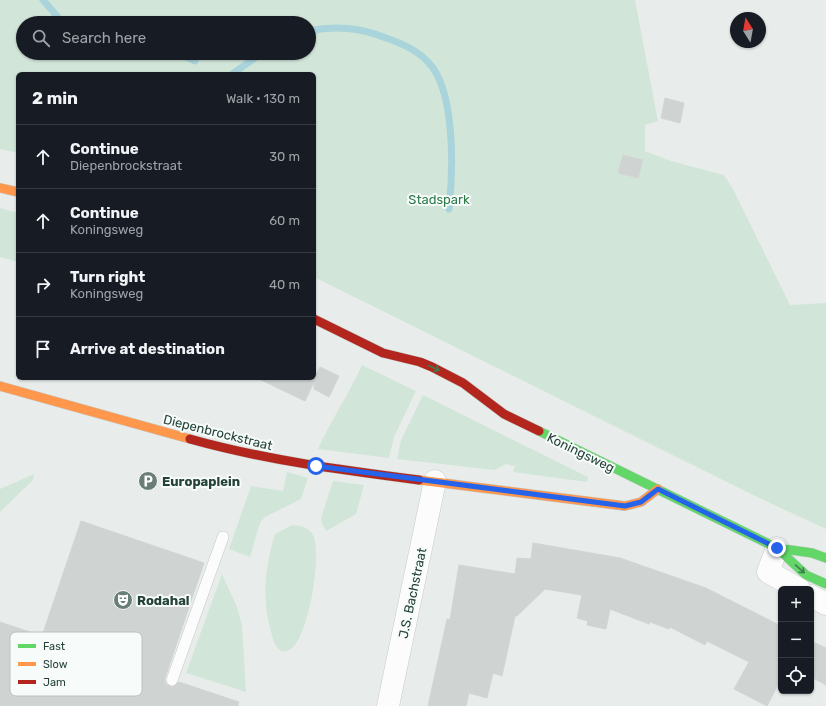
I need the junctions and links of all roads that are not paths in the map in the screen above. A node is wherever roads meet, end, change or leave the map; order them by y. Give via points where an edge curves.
1 (0, 188) edge
2 (16, 192) edge
3 (316, 320) edge
4 (383, 353) junction
5 (457, 369) dead end
6 (468, 375) dead end
7 (0, 386) edge
8 (504, 414) junction
9 (435, 481) junction
10 (658, 489) junction
11 (223, 537) dead end
12 (777, 548) junction
13 (826, 558) edge
14 (826, 584) edge
15 (793, 586) edge
16 (814, 598) edge
17 (826, 604) edge
18 (172, 680) dead end
19 (388, 706) edge

1 - 2 main road
3 - 4 main road, Koningsweg
4 - 5 main road, Koningsweg via 428,355
4 -> 8 main road, Koningsweg via 432,367 463,383
6 - 8 main road, Koningsweg
7 - 9 main road, Diepenbrockstraat via 241,453 326,468
8 - 10 main road, Koningsweg
9 - 10 main road via 625,506 641,502
9 - 19 street, J.S. Bachstraat
10 - 12 main road, Koningsweg
11 - 18 lane
12 - 13 main road, Koningsweg via 812,553
12 -> 14 main road, Koningsweg via 806,574
12 - 15 street via 768,572
16 - 17 street

